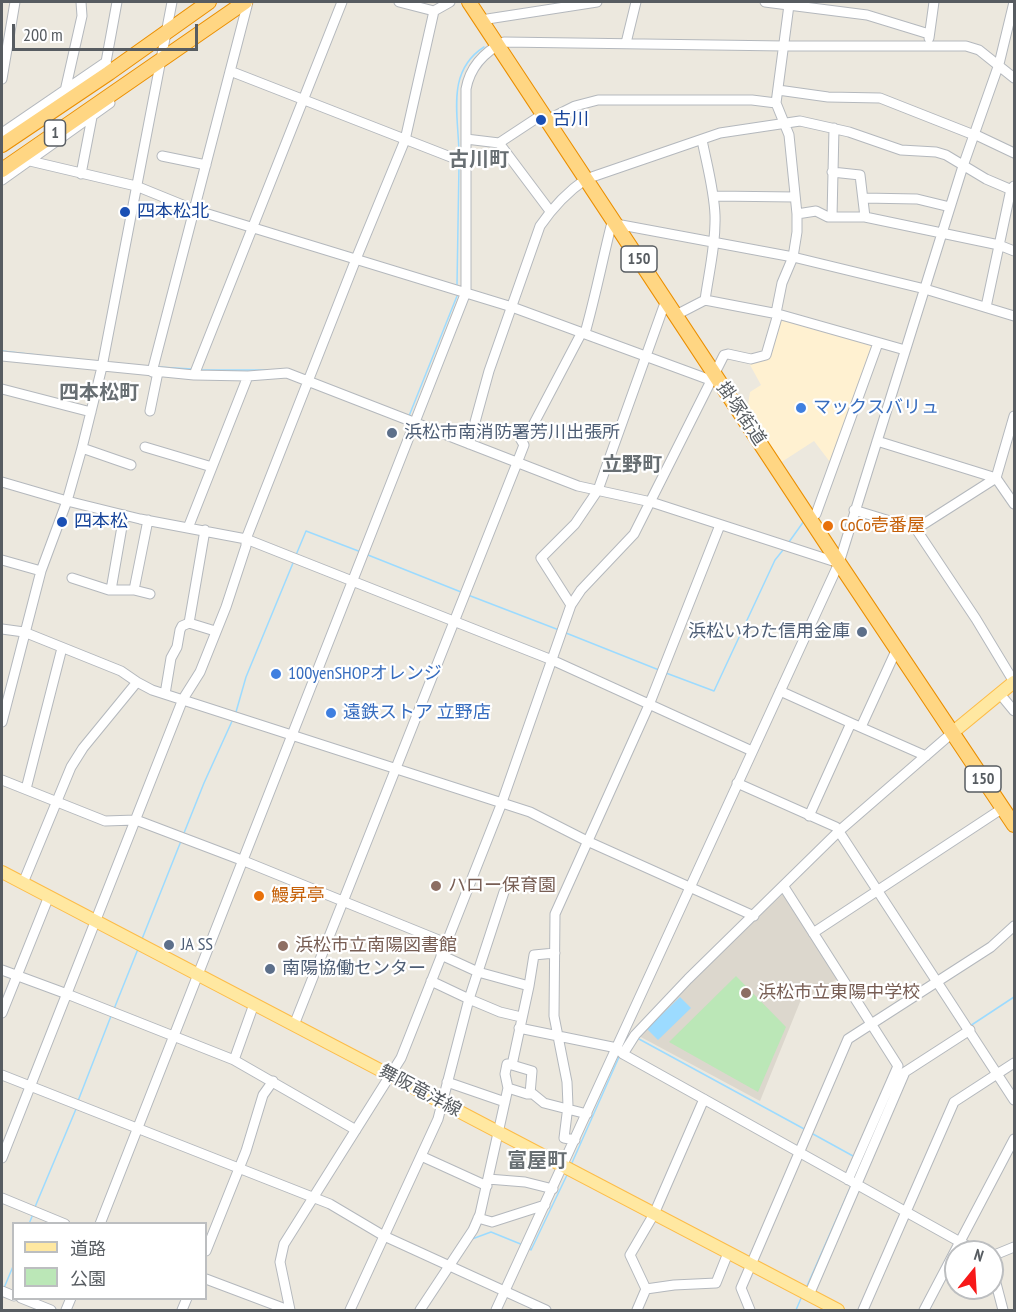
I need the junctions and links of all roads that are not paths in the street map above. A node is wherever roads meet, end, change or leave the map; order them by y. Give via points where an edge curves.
1 (15, 2) edge
2 (81, 2) edge
3 (117, 2) edge
4 (172, 2) edge
5 (209, 2) edge
6 (247, 2) edge
7 (342, 2) edge
8 (399, 2) edge
9 (450, 2) edge
10 (470, 2) edge
11 (555, 2) edge
12 (597, 2) edge
13 (636, 2) edge
14 (765, 2) edge
15 (934, 2) edge
16 (1014, 2) edge
17 (789, 5) junction
18 (803, 5) edge
19 (567, 6) junction
20 (434, 11) junction
21 (1012, 18) edge
22 (482, 20) junction
23 (167, 33) junction
24 (929, 34) junction
25 (626, 44) junction
26 (498, 45) junction
27 (784, 46) junction
28 (930, 46) junction
29 (161, 59) junction
30 (999, 64) junction
31 (107, 68) junction
32 (230, 71) junction
33 (1014, 78) edge
34 (2, 79) edge
35 (778, 90) junction
36 (65, 91) junction
37 (108, 96) junction
38 (302, 100) junction
39 (776, 103) junction
40 (92, 117) junction
41 (545, 117) junction
42 (786, 124) junction
43 (834, 128) junction
44 (2, 133) edge
45 (974, 134) junction
46 (466, 139) junction
47 (405, 140) junction
48 (702, 140) junction
49 (499, 143) junction
50 (2, 145) edge
51 (1014, 153) edge
52 (162, 156) dead end
53 (30, 161) junction
54 (466, 163) junction
55 (206, 165) junction
56 (963, 166) junction
57 (2, 171) edge
58 (832, 172) junction
59 (81, 174) junction
60 (586, 179) junction
61 (2, 180) edge
62 (136, 186) junction
63 (1013, 189) edge
64 (714, 196) junction
65 (795, 197) junction
66 (862, 198) junction
67 (950, 207) junction
68 (195, 210) junction
69 (550, 211) junction
70 (797, 214) junction
71 (832, 217) junction
72 (865, 217) junction
73 (616, 224) junction
74 (251, 226) junction
75 (942, 234) junction
76 (714, 242) junction
77 (999, 245) junction
78 (1014, 251) edge
79 (793, 257) junction
80 (356, 259) junction
81 (925, 289) junction
82 (466, 292) junction
83 (666, 300) junction
84 (705, 300) junction
85 (512, 307) junction
86 (986, 307) junction
87 (777, 314) junction
88 (676, 315) junction
89 (1014, 316) edge
90 (583, 333) junction
91 (878, 343) junction
92 (905, 350) junction
93 (2, 356) edge
94 (645, 356) junction
95 (102, 367) junction
96 (155, 372) junction
97 (194, 375) junction
98 (248, 376) junction
99 (714, 378) junction
100 (309, 379) junction
101 (2, 389) edge
102 (150, 411) dead end
103 (91, 412) junction
104 (1014, 416) edge
105 (415, 423) junction
106 (1013, 428) edge
107 (877, 441) junction
108 (469, 444) junction
109 (145, 447) dead end
110 (82, 448) junction
111 (517, 463) junction
112 (131, 465) dead end
113 (212, 467) junction
114 (996, 478) junction
115 (2, 482) edge
116 (598, 490) junction
117 (67, 501) junction
118 (651, 502) junction
119 (1014, 504) edge
120 (854, 510) junction
121 (124, 515) junction
122 (809, 518) junction
123 (148, 520) junction
124 (720, 525) junction
125 (188, 528) junction
126 (916, 529) junction
127 (205, 530) junction
128 (246, 539) junction
129 (2, 560) edge
130 (839, 563) junction
131 (41, 571) junction
132 (72, 578) dead end
133 (353, 581) junction
134 (111, 590) junction
135 (134, 590) junction
136 (150, 594) dead end
137 (571, 605) junction
138 (454, 620) junction
139 (189, 623) junction
140 (2, 629) edge
141 (215, 631) junction
142 (24, 632) junction
143 (62, 648) junction
144 (898, 652) junction
145 (552, 660) junction
146 (136, 682) junction
147 (1014, 682) edge
148 (780, 691) junction
149 (165, 694) junction
150 (1000, 694) junction
151 (183, 699) junction
152 (649, 705) junction
153 (3, 708) edge
154 (1014, 711) edge
155 (2, 722) edge
156 (851, 723) junction
157 (861, 728) junction
158 (952, 733) junction
159 (292, 734) junction
160 (752, 751) junction
161 (926, 756) junction
162 (396, 769) junction
163 (2, 780) edge
164 (737, 783) junction
165 (26, 789) junction
166 (56, 801) junction
167 (501, 805) junction
168 (1010, 815) edge
169 (809, 816) junction
170 (136, 820) junction
171 (839, 831) junction
172 (588, 841) junction
173 (244, 861) junction
174 (2, 872) edge
175 (23, 883) junction
176 (690, 887) junction
177 (783, 887) junction
178 (878, 891) junction
179 (504, 892) dead end
180 (49, 896) junction
181 (343, 903) junction
182 (754, 916) junction
183 (95, 921) junction
184 (1014, 926) edge
185 (813, 933) junction
186 (446, 943) junction
187 (555, 952) junction
188 (441, 956) junction
189 (2, 970) edge
190 (478, 972) junction
191 (198, 975) junction
192 (16, 976) junction
193 (431, 981) junction
194 (938, 981) junction
195 (529, 986) junction
196 (67, 994) junction
197 (470, 999) junction
198 (254, 1004) junction
199 (2, 1013) edge
200 (521, 1017) junction
201 (871, 1024) junction
202 (294, 1025) junction
203 (519, 1028) junction
204 (969, 1029) junction
205 (559, 1035) junction
206 (173, 1038) junction
207 (620, 1051) junction
208 (234, 1060) junction
209 (1014, 1063) edge
210 (512, 1065) junction
211 (998, 1074) junction
212 (2, 1075) edge
213 (389, 1075) junction
214 (273, 1081) junction
215 (447, 1082) junction
216 (30, 1086) junction
217 (508, 1088) junction
218 (531, 1094) junction
219 (705, 1099) junction
220 (1014, 1100) edge
221 (505, 1102) junction
222 (443, 1103) junction
223 (568, 1108) junction
224 (587, 1114) junction
225 (138, 1129) junction
226 (356, 1130) junction
227 (498, 1132) junction
228 (1014, 1139) edge
229 (575, 1140) junction
230 (800, 1152) junction
231 (421, 1156) junction
232 (2, 1158) edge
233 (563, 1167) junction
234 (238, 1168) junction
235 (848, 1180) junction
236 (488, 1183) junction
237 (857, 1185) junction
238 (553, 1189) junction
239 (2, 1198) edge
240 (313, 1198) junction
241 (545, 1205) junction
242 (906, 1212) junction
243 (654, 1214) junction
244 (478, 1218) junction
245 (60, 1222) edge
246 (101, 1222) edge
247 (384, 1236) junction
248 (955, 1240) edge
249 (962, 1240) edge
250 (207, 1248) edge
251 (728, 1253) junction
252 (750, 1264) junction
253 (449, 1266) junction
254 (944, 1273) edge
255 (207, 1279) edge
256 (646, 1289) junction
257 (505, 1292) junction
258 (806, 1294) junction
259 (24, 1300) edge
260 (51, 1311) edge
261 (289, 1311) edge
262 (350, 1311) edge
263 (420, 1311) edge
264 (496, 1311) edge
265 (546, 1311) edge
266 (638, 1311) edge
267 (750, 1311) edge
268 (838, 1311) edge
269 (863, 1311) edge
270 (924, 1311) edge

1 - 34 street
2 - 36 street via 82,16
3 - 31 street
4 - 23 street
5 - 23 highway, 1
6 - 29 highway, 1
6 - 32 street
7 - 38 street
8 - 20 street
9 - 20 street
10 - 22 highway, 掛塚街道 / 150
11 - 19 street
12 - 19 street
13 - 25 street
14 - 17 street
15 - 24 street
16 - 21 street
17 - 18 street
17 - 27 street
18 - 24 street via 867,15
19 - 22 street
20 - 47 street
21 - 30 street
22 - 26 highway, 掛塚街道 / 150
23 - 29 street
23 - 31 highway, 1
24 - 28 street
25 - 26 street
25 - 27 street
26 - 41 highway, 掛塚街道 / 150
26 - 46 street via 477,61 470,74 466,89
27 - 28 street
27 - 35 street
28 - 30 street via 966,46
29 - 37 highway, 1
29 - 62 street
30 - 33 street
30 - 45 street
31 - 36 street
31 - 50 highway, 1
32 - 38 street
32 - 55 street
35 - 39 street
35 - 45 street via 828,97 880,98
36 - 44 street
37 - 40 street via 111,102
37 - 57 highway, 1
38 - 47 street
38 - 74 street
39 - 41 street via 598,100
39 - 42 street
40 - 53 street
40 - 59 street
41 - 49 street
41 - 60 highway, 掛塚街道 / 150
42 - 43 street via 800,122
42 - 48 street
42 - 65 street
43 - 56 street via 901,150 936,152
43 - 58 street
45 - 51 street
45 - 56 street
46 - 49 street
46 - 54 street
47 - 54 street
47 - 80 street
48 - 60 street
48 - 64 street
49 - 69 street
52 - 55 street
53 - 59 street
53 - 61 street
54 - 82 street
55 - 68 street
56 - 63 street
56 - 67 street
58 - 66 street via 860,175
58 - 71 street
59 - 62 street
60 - 69 street
60 - 73 highway, 掛塚街道 / 150
62 - 68 street
62 - 95 street
63 - 77 street
64 - 65 street
64 - 76 street
65 - 70 street
66 - 67 street via 916,199
66 - 72 street
67 - 75 street
68 - 74 street
68 - 96 street
69 - 85 street via 540,226
70 - 71 street via 816,211
70 - 79 street
71 - 72 street
72 - 75 street
73 - 76 street
73 - 83 highway, 掛塚街道 / 150
73 - 90 street via 611,226 594,303
74 - 80 street
74 - 97 street
75 - 77 street
75 - 81 street
76 - 79 street
76 - 84 street
77 - 78 street
77 - 86 street
79 - 81 street
79 - 87 street via 782,283
80 - 82 street
80 - 100 street
81 - 86 street
81 - 92 street
82 - 85 street
82 - 105 street
83 - 88 highway, 掛塚街道 / 150
83 - 94 street
84 - 87 street
84 - 88 street
85 - 90 street
85 - 108 street
86 - 89 street
87 - 91 street
87 - 99 street via 766,355 751,359 724,355
88 - 99 highway, 掛塚街道 / 150
90 - 94 street
90 - 111 street via 522,440 524,445
91 - 92 street
91 - 122 street via 816,514
92 - 107 street
93 - 95 street
94 - 99 street
94 - 116 street
95 - 96 street
95 - 103 street
96 - 97 street
96 - 102 street
97 - 98 street
98 - 100 street via 287,373
98 - 113 street
99 - 118 street
99 - 122 highway, 掛塚街道 / 150
100 - 105 street
100 - 128 street
101 - 103 street
103 - 110 street
104 - 106 street
105 - 108 street
105 - 133 street
106 - 114 street
107 - 114 street
107 - 120 street
108 - 111 street
109 - 113 street
110 - 112 street
110 - 117 street
111 - 116 street
111 - 138 street
113 - 125 street
114 - 119 street
114 - 126 street
115 - 117 street
116 - 118 street
116 - 137 street via 575,524 541,558
117 - 121 street
117 - 131 street
118 - 124 street
118 - 137 street via 634,534
120 - 126 street
120 - 130 street
121 - 123 street
121 - 134 street
122 - 130 highway, 掛塚街道 / 150
123 - 125 street
123 - 135 street
124 - 130 street
124 - 152 street
125 - 127 street
126 - 147 street
127 - 128 street
127 - 139 street
128 - 133 street
128 - 141 street via 237,576
129 - 131 street
130 - 144 highway, 掛塚街道 / 150
130 - 148 street
131 - 142 street
132 - 134 street
133 - 138 street
133 - 159 street
134 - 135 street
135 - 136 street
137 - 145 street
138 - 145 street
138 - 162 street
139 - 141 street
139 - 149 street via 180,630
140 - 142 street
141 - 151 street via 200,672
142 - 143 street
142 - 153 street
143 - 146 street via 121,671
143 - 165 street
144 - 157 street
144 - 158 highway, 掛塚街道 / 150
145 - 152 street
145 - 167 street
146 - 149 street
146 - 166 street via 83,748
147 - 150 main road
148 - 156 street
148 - 160 street
149 - 151 street
150 - 154 street
150 - 158 main road
151 - 159 street
151 - 170 street
152 - 160 street
152 - 172 street
153 - 155 street
156 - 157 street
156 - 169 street
157 - 161 street
158 - 161 street
158 - 168 highway, 掛塚街道 / 150
159 - 162 street
159 - 173 street
160 - 164 street
161 - 171 street
162 - 167 street
162 - 181 street
163 - 165 street
164 - 169 street
164 - 176 street
165 - 166 street
166 - 170 street via 105,821
166 - 175 street
167 - 172 street via 530,812
167 - 186 street
168 - 178 street
169 - 171 street
170 - 173 street
170 - 183 street
171 - 177 street
171 - 178 street
172 - 176 street
172 - 187 street via 555,914
173 - 181 street
173 - 191 street
174 - 175 main road, 舞阪竜洋線
175 - 180 main road, 舞阪竜洋線
176 - 182 street
176 - 207 street
177 - 182 street
177 - 185 street
178 - 185 street
178 - 194 street
179 - 190 street
180 - 183 main road, 舞阪竜洋線
180 - 192 street
181 - 186 street
181 - 202 street
182 - 207 street
183 - 191 main road, 舞阪竜洋線
183 - 196 street
184 - 194 street via 991,947
185 - 201 street
186 - 188 street
187 - 195 street via 534,955
187 - 205 street via 554,1016
188 - 190 street
188 - 193 street
189 - 192 street
190 - 195 street
190 - 197 street
191 - 198 main road, 舞阪竜洋線
191 - 206 street
192 - 196 street
192 - 199 street
193 - 197 street
193 - 213 street via 400,1058
194 - 201 street
194 - 204 street
195 - 200 street
196 - 206 street
196 - 216 street
197 - 200 street
197 - 215 street
198 - 202 main road, 舞阪竜洋線
198 - 208 street
200 - 203 street
201 - 230 street via 848,1038
201 - 235 street via 898,1066
202 - 213 main road, 舞阪竜洋線
203 - 205 street
203 - 210 street
204 - 211 street
204 - 237 street via 905,1072
205 - 207 street
205 - 223 street
206 - 208 street
206 - 225 street
207 - 219 street
207 - 224 street
208 - 214 street
209 - 211 street
210 - 217 street via 507,1064 505,1074
210 - 218 street via 532,1071
211 - 220 street
211 - 242 street via 954,1102
212 - 216 street
213 - 222 main road, 舞阪竜洋線
213 - 226 street
214 - 226 street
214 - 234 street via 263,1095
215 - 221 street
215 - 222 street
216 - 225 street
216 - 232 street
217 - 218 street
217 - 221 street
218 - 223 street via 544,1103
219 - 230 street
219 - 243 street
221 - 227 street
222 - 227 main road, 舞阪竜洋線
222 - 231 street
223 - 224 street
223 - 229 street via 564,1138
224 - 229 street
225 - 234 street
225 - 246 street
226 - 240 street
227 - 233 main road, 舞阪竜洋線
227 - 236 street
228 - 249 street
229 - 233 street
230 - 235 street
230 - 252 street
231 - 236 street
231 - 247 street
233 - 238 street
233 - 243 main road, 舞阪竜洋線
234 - 240 street
234 - 250 street
235 - 237 street
236 - 238 street via 525,1182
236 - 244 street
237 - 242 street
237 - 258 street
238 - 241 street
239 - 245 street
240 - 247 street
240 - 261 street via 280,1253
241 - 244 street via 492,1222
241 - 257 street
242 - 248 street
242 - 269 street
243 - 251 main road, 舞阪竜洋線
243 - 256 street via 630,1255
244 - 253 street
247 - 253 street
247 - 262 street
251 - 252 main road, 舞阪竜洋線
251 - 256 street via 716,1283
252 - 258 main road, 舞阪竜洋線
252 - 267 street via 741,1288
253 - 257 street
253 - 263 street
254 - 270 street
255 - 261 street
256 - 266 street
257 - 264 street
257 - 265 street
258 - 268 main road, 舞阪竜洋線
259 - 260 street

